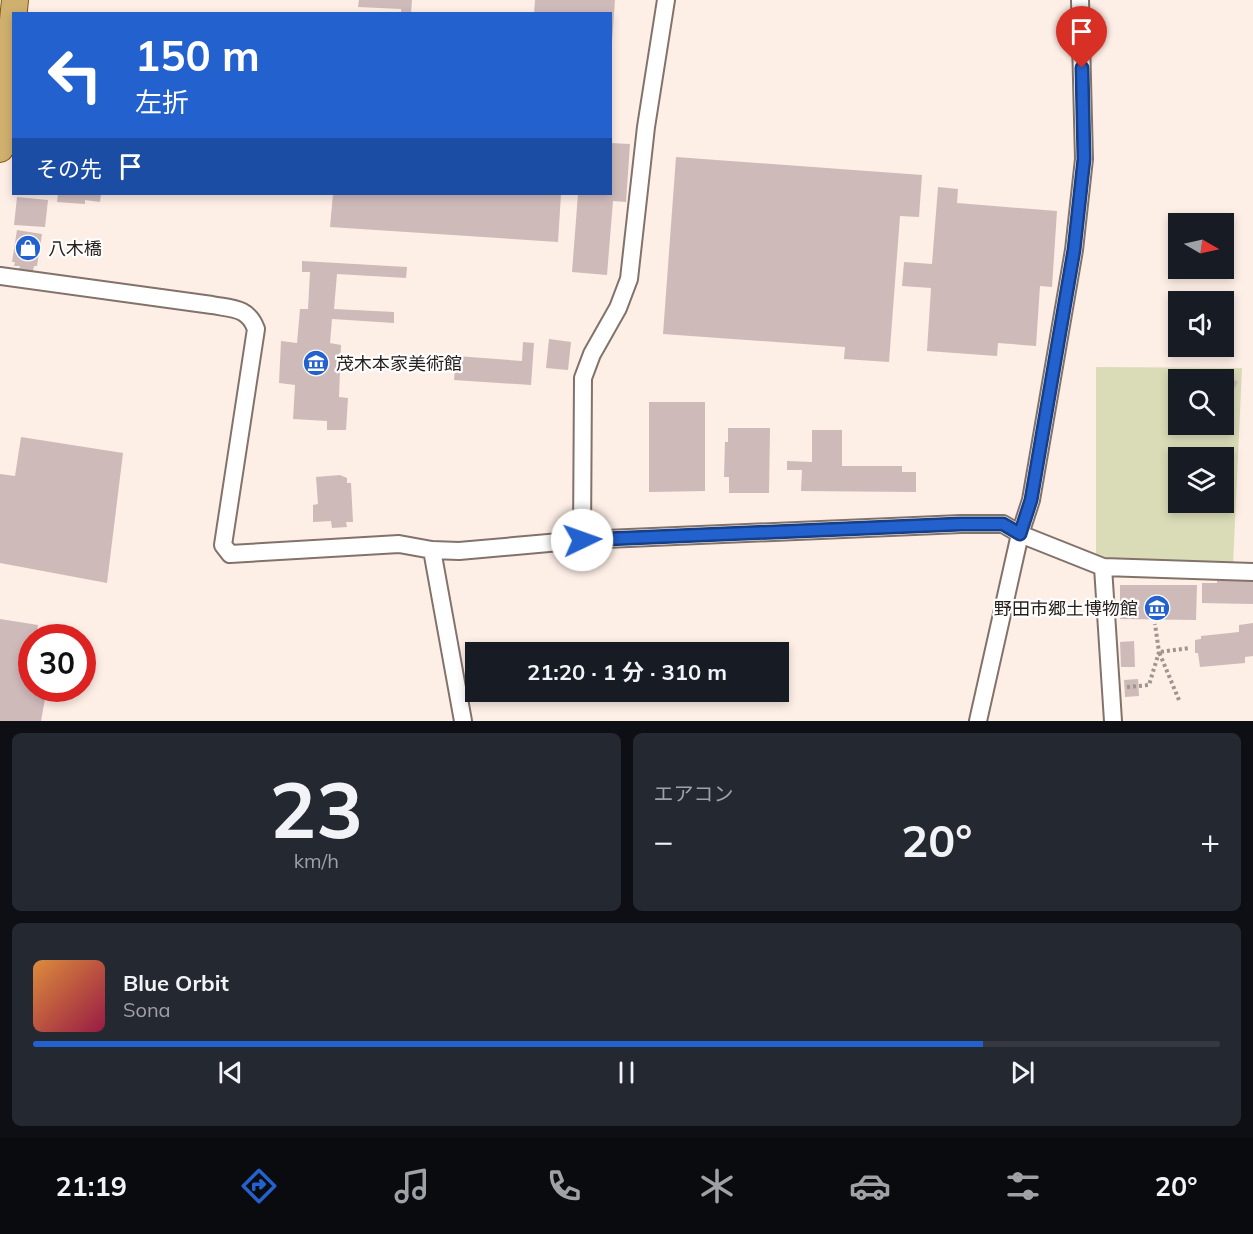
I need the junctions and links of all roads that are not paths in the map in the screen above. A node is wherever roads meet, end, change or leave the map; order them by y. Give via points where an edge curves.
1 (666, 0) edge
2 (1080, 0) edge
3 (12, 30) edge
4 (0, 149) edge
5 (0, 276) edge
6 (1020, 534) junction
7 (582, 540) junction
8 (432, 550) junction
9 (1103, 567) junction
10 (1253, 573) edge
11 (463, 721) edge
12 (978, 721) edge
13 (1113, 721) edge

1 - 7 street via 646,127 629,279 583,378
2 - 6 street via 1084,159 1074,250 1031,500
3 - 4 main road
5 - 8 street via 212,305 240,310 252,318 256,329 223,545 230,554 399,544
6 - 7 street via 1003,524 961,524
6 - 9 street
6 - 12 street
7 - 8 street
8 - 11 street
9 - 10 street
9 - 13 street

